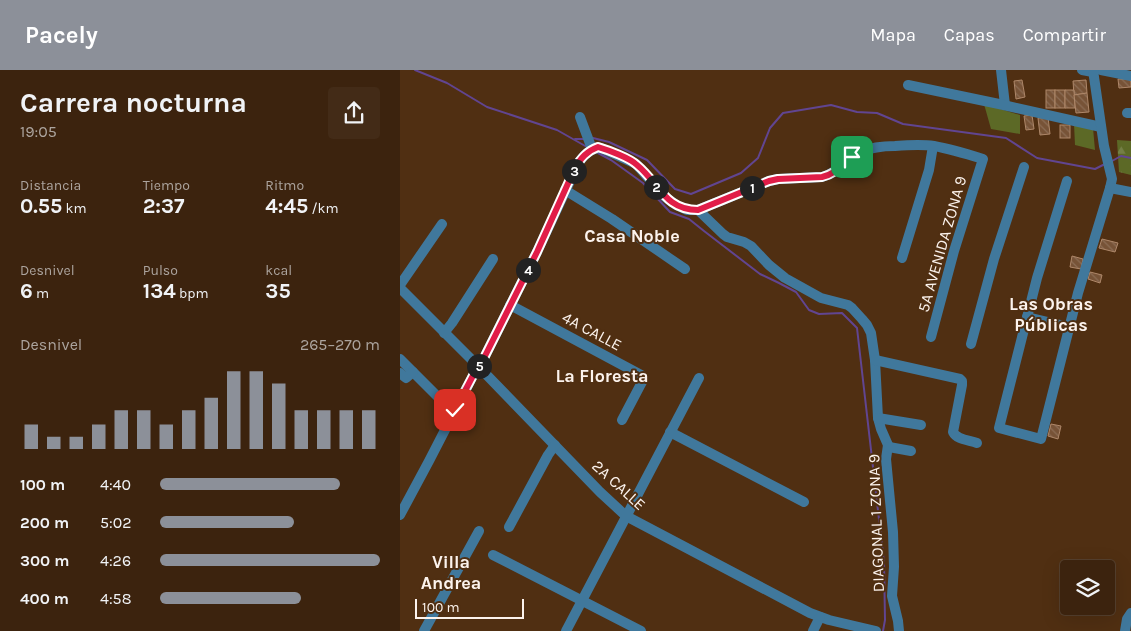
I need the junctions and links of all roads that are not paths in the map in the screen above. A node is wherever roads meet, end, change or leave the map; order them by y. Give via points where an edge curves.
1 (995, 70) edge
2 (1001, 70) edge
3 (1082, 70) edge
4 (1096, 71) edge
5 (1131, 76) edge
6 (908, 86) dead end
7 (1002, 105) junction
8 (580, 117) dead end
9 (1101, 127) junction
10 (933, 146) junction
11 (592, 150) junction
12 (1024, 167) dead end
13 (1067, 180) dead end
14 (1111, 183) junction
15 (565, 190) junction
16 (1131, 192) edge
17 (698, 210) junction
18 (442, 224) dead end
19 (902, 258) dead end
20 (493, 259) dead end
21 (685, 269) dead end
22 (400, 286) edge
23 (510, 305) junction
24 (1027, 317) junction
25 (1069, 327) junction
26 (444, 333) junction
27 (931, 337) dead end
28 (971, 344) dead end
29 (400, 359) edge
30 (874, 360) junction
31 (478, 366) junction
32 (413, 372) junction
33 (400, 373) edge
34 (699, 378) dead end
35 (454, 413) junction
36 (878, 418) junction
37 (622, 420) dead end
38 (921, 425) dead end
39 (670, 432) junction
40 (977, 442) dead end
41 (555, 445) junction
42 (889, 447) junction
43 (911, 451) dead end
44 (804, 502) dead end
45 (400, 515) edge
46 (626, 516) junction
47 (509, 527) dead end
48 (479, 531) dead end
49 (493, 555) dead end
50 (582, 601) junction
51 (820, 617) junction
52 (1130, 619) edge
53 (873, 630) edge
54 (424, 631) edge
55 (566, 631) edge
56 (641, 631) edge
57 (813, 631) edge
58 (899, 631) edge
59 (1125, 631) edge

1 - 7 street
2 - 7 street
3 - 4 street
4 - 5 street
4 - 9 street
6 - 7 street
7 - 9 street
8 - 11 street
9 - 14 street
10 - 17 street via 883,146 865,150 827,176 769,181
10 - 19 street via 929,170
10 - 27 street, 5A AVENIDA ZONA 9 via 983,159
11 - 15 street via 578,162
11 - 17 street via 601,148 636,164 671,201 687,210
12 - 28 street
13 - 24 street
14 - 16 street
14 - 25 street
15 - 21 street
15 - 23 street
17 - 30 street, DIAGONAL 1 ZONA 9 via 722,234 751,246 785,278 821,298 852,308 870,329
18 - 22 street
20 - 26 street
22 - 26 street, 2A CALLE
23 - 31 street
23 - 37 street, 4A CALLE via 643,377
24 - 25 street
24 - 25 street via 999,428 1040,439
26 - 31 street, 2A CALLE
29 - 32 street
30 - 36 street, DIAGONAL 1 ZONA 9
30 - 40 street via 962,381 953,432 958,437
31 - 35 street
31 - 41 street, 2A CALLE
32 - 33 street via 406,378
32 - 35 street
34 - 39 street
35 - 45 street
36 - 38 street
36 - 42 street, DIAGONAL 1 ZONA 9
39 - 44 street
39 - 46 street
41 - 46 street, 2A CALLE
41 - 47 street
42 - 43 street
42 - 58 street, DIAGONAL 1 ZONA 9 via 886,459 893,532 892,596
46 - 50 street
46 - 51 street, 2A CALLE
48 - 54 street
49 - 50 street
50 - 55 street
50 - 56 street
51 - 53 street, 2A CALLE
51 - 57 street
52 - 59 street

